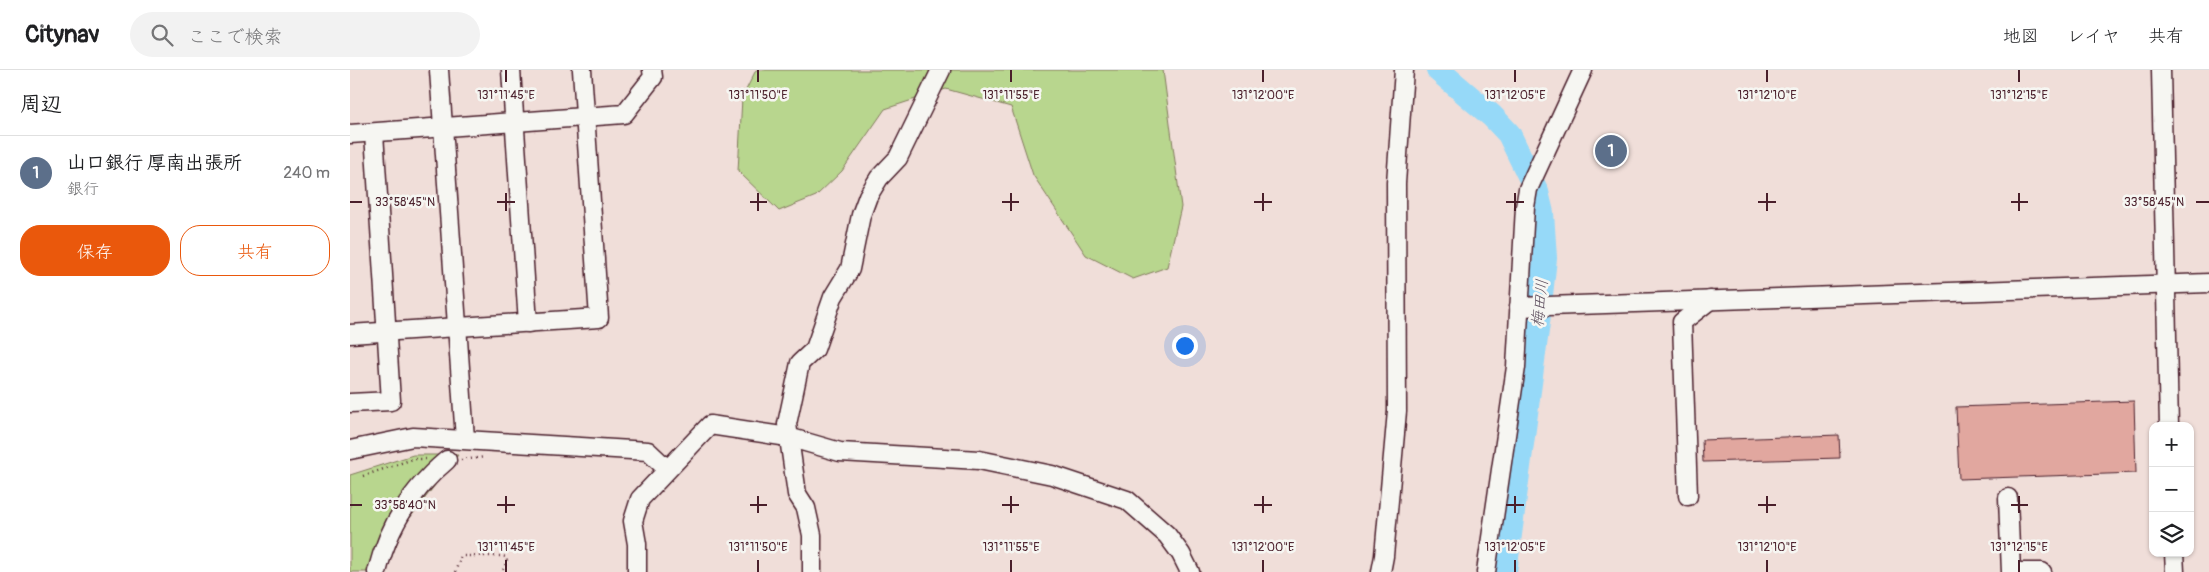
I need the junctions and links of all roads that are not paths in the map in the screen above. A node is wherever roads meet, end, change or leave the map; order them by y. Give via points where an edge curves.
1 (439, 70) edge
2 (511, 70) edge
3 (582, 70) edge
4 (652, 70) edge
5 (941, 70) edge
6 (1404, 70) edge
7 (1583, 70) edge
8 (2161, 70) edge
9 (586, 117) junction
10 (514, 122) junction
11 (443, 127) junction
12 (374, 133) junction
13 (350, 134) edge
14 (2209, 283) edge
15 (2165, 285) junction
16 (1710, 300) junction
17 (1536, 306) junction
18 (528, 323) junction
19 (458, 327) junction
20 (387, 332) junction
21 (350, 334) edge
22 (350, 403) edge
23 (2169, 422) edge
24 (788, 437) junction
25 (465, 439) junction
26 (350, 450) edge
27 (447, 460) dead end
28 (667, 469) junction
29 (1688, 496) dead end
30 (2008, 498) dead end
31 (2174, 557) edge
32 (378, 572) edge
33 (637, 572) edge
34 (812, 572) edge
35 (1190, 572) edge
36 (1381, 572) edge
37 (1486, 572) edge
38 (2011, 572) edge
39 (2019, 572) edge
40 (2042, 572) edge
41 (2175, 572) edge

1 - 11 street
2 - 10 street
3 - 9 street
4 - 9 street via 652,77 624,114
5 - 24 street via 898,158 879,178 868,196 850,269 833,297 815,349 800,363 787,424
6 - 36 street via 1396,183 1397,411
7 - 17 street via 1528,189
8 - 15 street
9 - 10 street
9 - 18 street via 599,318
10 - 11 street
10 - 18 street
11 - 12 street
11 - 19 street
12 - 13 street
12 - 20 street
14 - 15 street
15 - 16 street
15 - 23 street
16 - 17 street
16 - 29 street via 1682,322
17 - 37 street via 1516,367
18 - 19 street
19 - 20 street
19 - 25 street
20 - 21 street
20 - 22 street via 391,401
24 - 28 street via 710,426
24 - 34 street via 797,494 806,508 812,535
24 - 35 street via 840,452 979,460 1052,475 1128,500 1167,535
25 - 26 street via 413,436
25 - 28 street via 648,451
27 - 32 street via 416,490 400,515 388,536
28 - 33 street via 640,499 633,521
30 - 38 street
31 - 41 street
39 - 40 street

